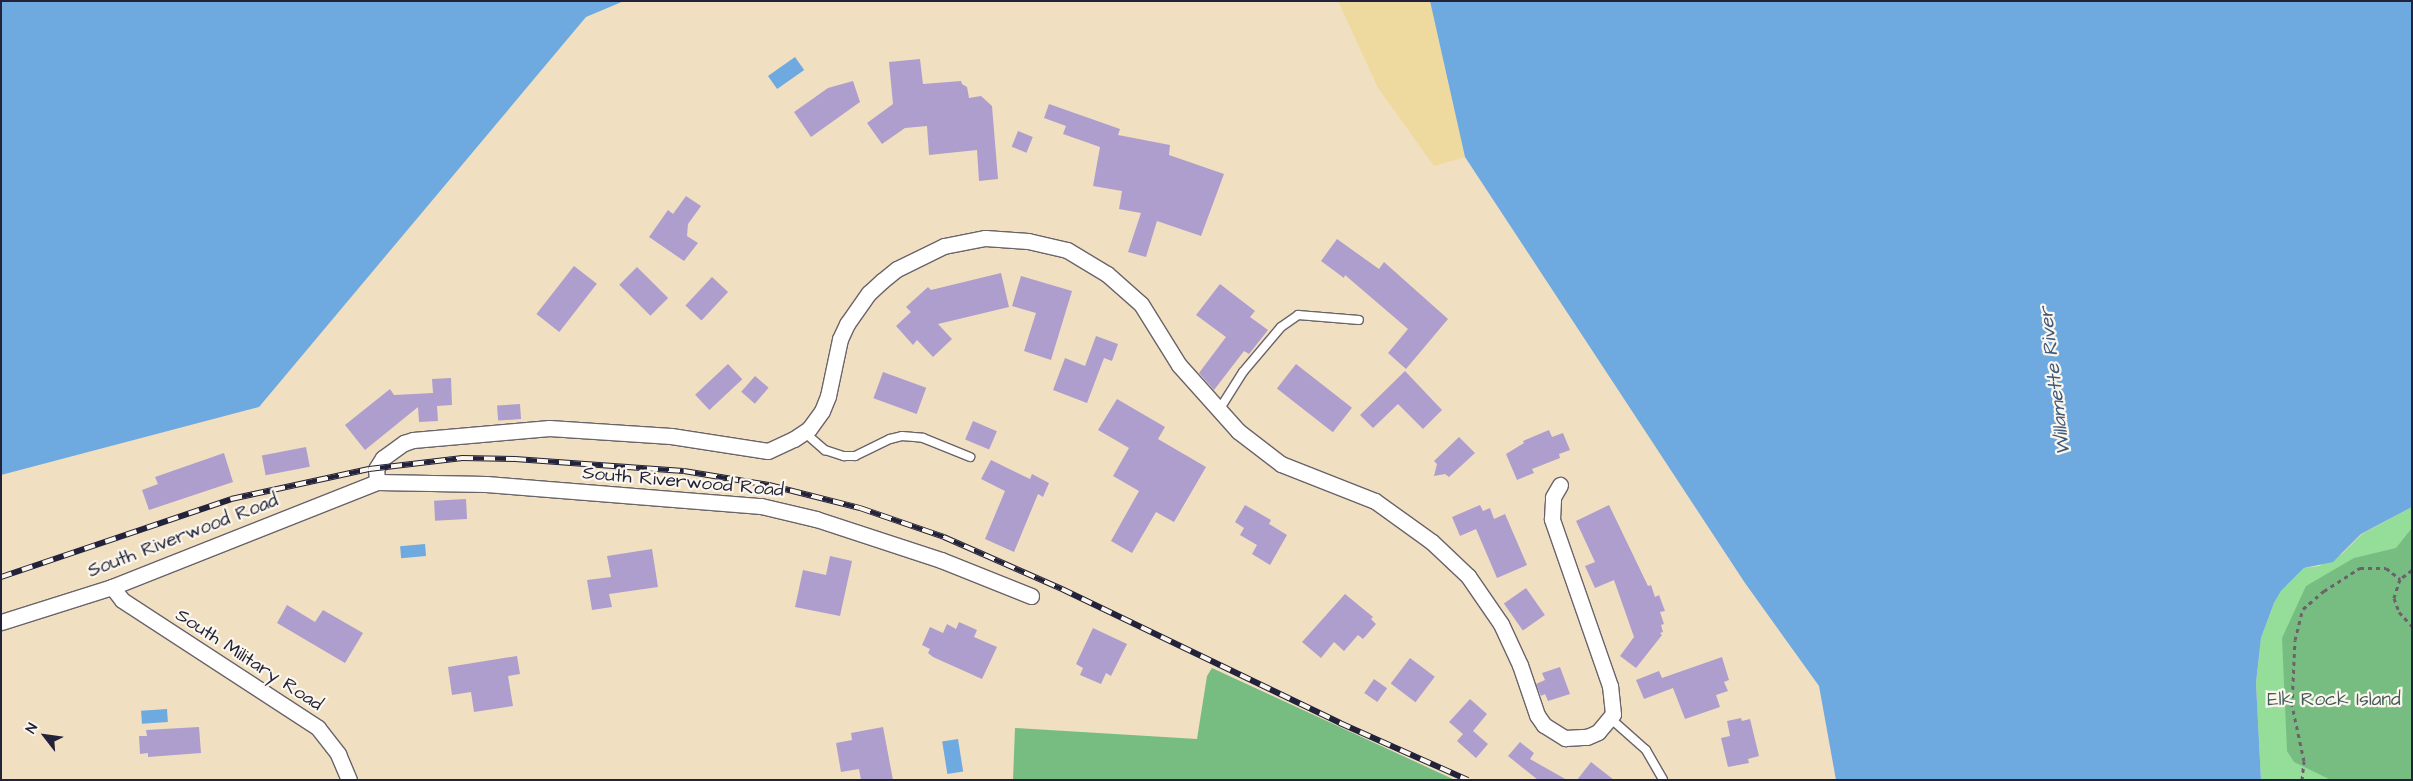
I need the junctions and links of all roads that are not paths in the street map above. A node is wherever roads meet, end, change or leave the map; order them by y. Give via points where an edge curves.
1 (1359, 320) dead end
2 (1219, 410) junction
3 (804, 432) junction
4 (970, 457) dead end
5 (377, 482) junction
6 (1560, 485) dead end
7 (112, 587) junction
8 (1031, 596) dead end
9 (1, 622) edge
10 (1610, 718) junction
11 (349, 780) edge
12 (1663, 780) edge

1 - 2 lane via 1298,315 1281,327 1243,372
2 - 3 street, South Riverwood Road via 1179,365 1141,304 1107,274 1067,250 1028,241 985,238 944,246 920,257 897,269 869,293 855,310 840,339 822,411
2 - 10 street, South Riverwood Road via 1238,431 1282,464 1375,501 1432,542 1468,576 1501,624 1520,665 1536,715 1544,725 1565,738 1587,738 1598,732
3 - 4 lane via 825,450 844,456 856,456 902,436 923,438
3 - 5 street, South Riverwood Road via 781,447 768,451 671,436 549,428 413,440 383,458 376,469
5 - 7 street, South Riverwood Road
5 - 8 street, South Riverwood Road via 486,484 761,506 816,519 941,560
6 - 10 street via 1553,497 1552,519 1610,686 1613,714
7 - 9 street, South Riverwood Road
7 - 11 street, South Military Road via 122,600 318,728 338,754
10 - 12 lane via 1646,750

